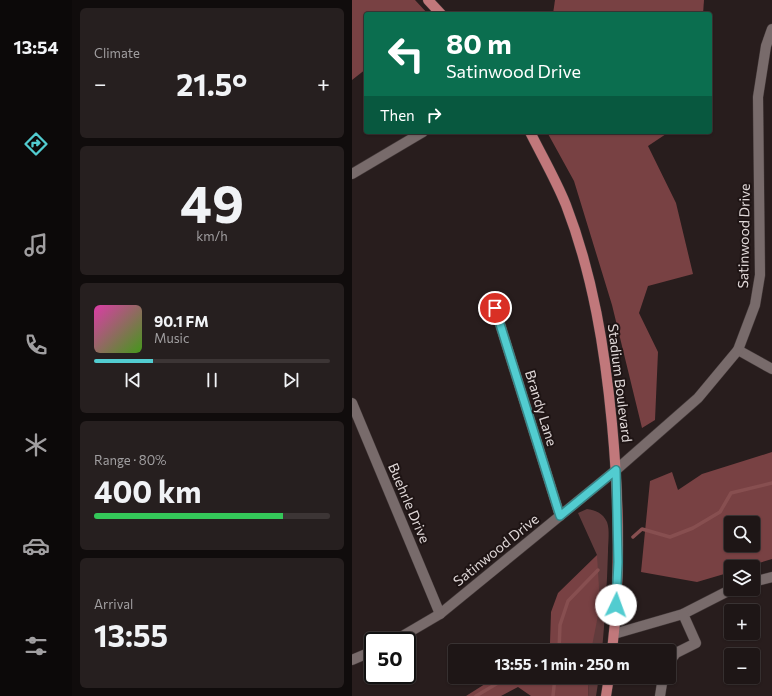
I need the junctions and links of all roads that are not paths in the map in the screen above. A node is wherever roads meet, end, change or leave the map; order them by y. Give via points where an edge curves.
1 (428, 0) edge
2 (439, 12) edge
3 (772, 29) edge
4 (420, 134) edge
5 (531, 134) edge
6 (352, 174) edge
7 (495, 308) dead end
8 (738, 350) junction
9 (772, 369) edge
10 (352, 403) edge
11 (616, 470) junction
12 (560, 516) junction
13 (772, 577) edge
14 (760, 580) edge
15 (724, 593) edge
16 (440, 614) junction
17 (683, 614) junction
18 (409, 632) edge
19 (614, 634) junction
20 (613, 644) edge
21 (676, 653) edge
22 (364, 655) edge
23 (352, 660) edge
24 (608, 684) edge
25 (661, 684) edge
26 (606, 696) edge
27 (660, 696) edge

1 - 2 main road
3 - 8 street, Satinwood Drive via 766,46 758,97 760,275 755,305
4 - 6 street
5 - 11 main road, Stadium Boulevard via 565,205 596,309 607,371
7 - 12 street, Brandy Lane
8 - 9 street
8 - 11 street, Satinwood Drive via 698,398
10 - 16 street, Buehrle Drive
11 - 12 street, Satinwood Drive
11 - 19 main road, Stadium Boulevard via 618,562
12 - 16 street, Satinwood Drive
13 - 14 street
15 - 17 street
16 - 18 street, Satinwood Drive
17 - 19 street
17 - 21 street via 696,643
19 - 20 main road, Stadium Boulevard
22 - 23 street
24 - 26 main road
25 - 27 street

